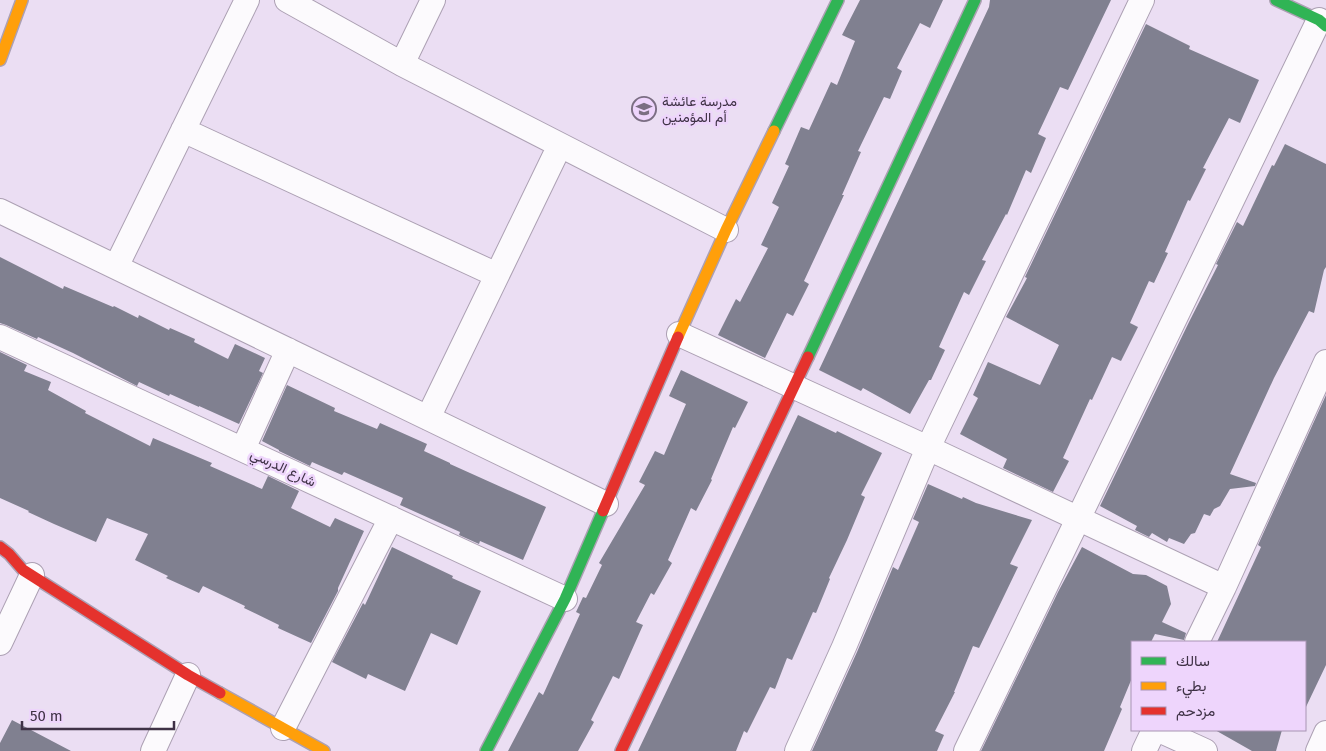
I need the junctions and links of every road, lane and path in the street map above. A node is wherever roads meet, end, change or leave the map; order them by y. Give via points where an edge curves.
1 (22, 0) edge
2 (247, 0) edge
3 (287, 0) edge
4 (433, 0) edge
5 (838, 0) edge
6 (975, 0) edge
7 (1142, 0) edge
8 (1276, 0) edge
9 (1323, 23) edge
10 (0, 60) edge
11 (402, 64) junction
12 (183, 130) junction
13 (560, 145) junction
14 (0, 211) edge
15 (726, 230) junction
16 (116, 267) junction
17 (496, 275) junction
18 (679, 334) junction
19 (0, 337) edge
20 (288, 350) junction
21 (1326, 362) edge
22 (794, 387) junction
23 (428, 418) junction
24 (928, 448) junction
25 (243, 449) junction
26 (606, 504) junction
27 (391, 518) junction
28 (1079, 518) junction
29 (0, 547) edge
30 (8, 568) dead end
31 (27, 572) junction
32 (1224, 587) junction
33 (565, 599) junction
34 (1197, 641) edge
35 (0, 643) edge
36 (188, 675) junction
37 (283, 728) junction
38 (1154, 731) edge
39 (1160, 731) edge
40 (1326, 733) edge
41 (153, 751) edge
42 (324, 751) edge
43 (486, 751) edge
44 (620, 751) edge
45 (797, 751) edge
46 (966, 751) edge
47 (1144, 751) edge
48 (1205, 751) edge
49 (1318, 751) edge

1 - 10 street
2 - 12 street
3 - 11 street
4 - 11 street
5 - 15 street
6 - 22 street
7 - 24 street
8 - 9 street
9 - 28 street
11 - 13 street
12 - 16 street
12 - 17 street
13 - 15 street
13 - 17 street
14 - 16 street
15 - 18 street
16 - 20 street
17 - 23 street
18 - 22 street
18 - 26 street
19 - 25 street, شارع الدرسي
20 - 23 street
20 - 25 street
21 - 32 street
22 - 24 street
22 - 44 street
23 - 26 street
24 - 28 street
24 - 45 street
25 - 27 street, شارع الدرسي
26 - 33 street
27 - 33 street, شارع الدرسي
27 - 37 street
28 - 32 street
28 - 46 street
29 - 31 street
30 - 31 street
31 - 35 street
31 - 36 street
32 - 34 street
33 - 43 street
36 - 37 street
36 - 41 street
37 - 42 street
38 - 47 street
39 - 48 street
40 - 49 street

